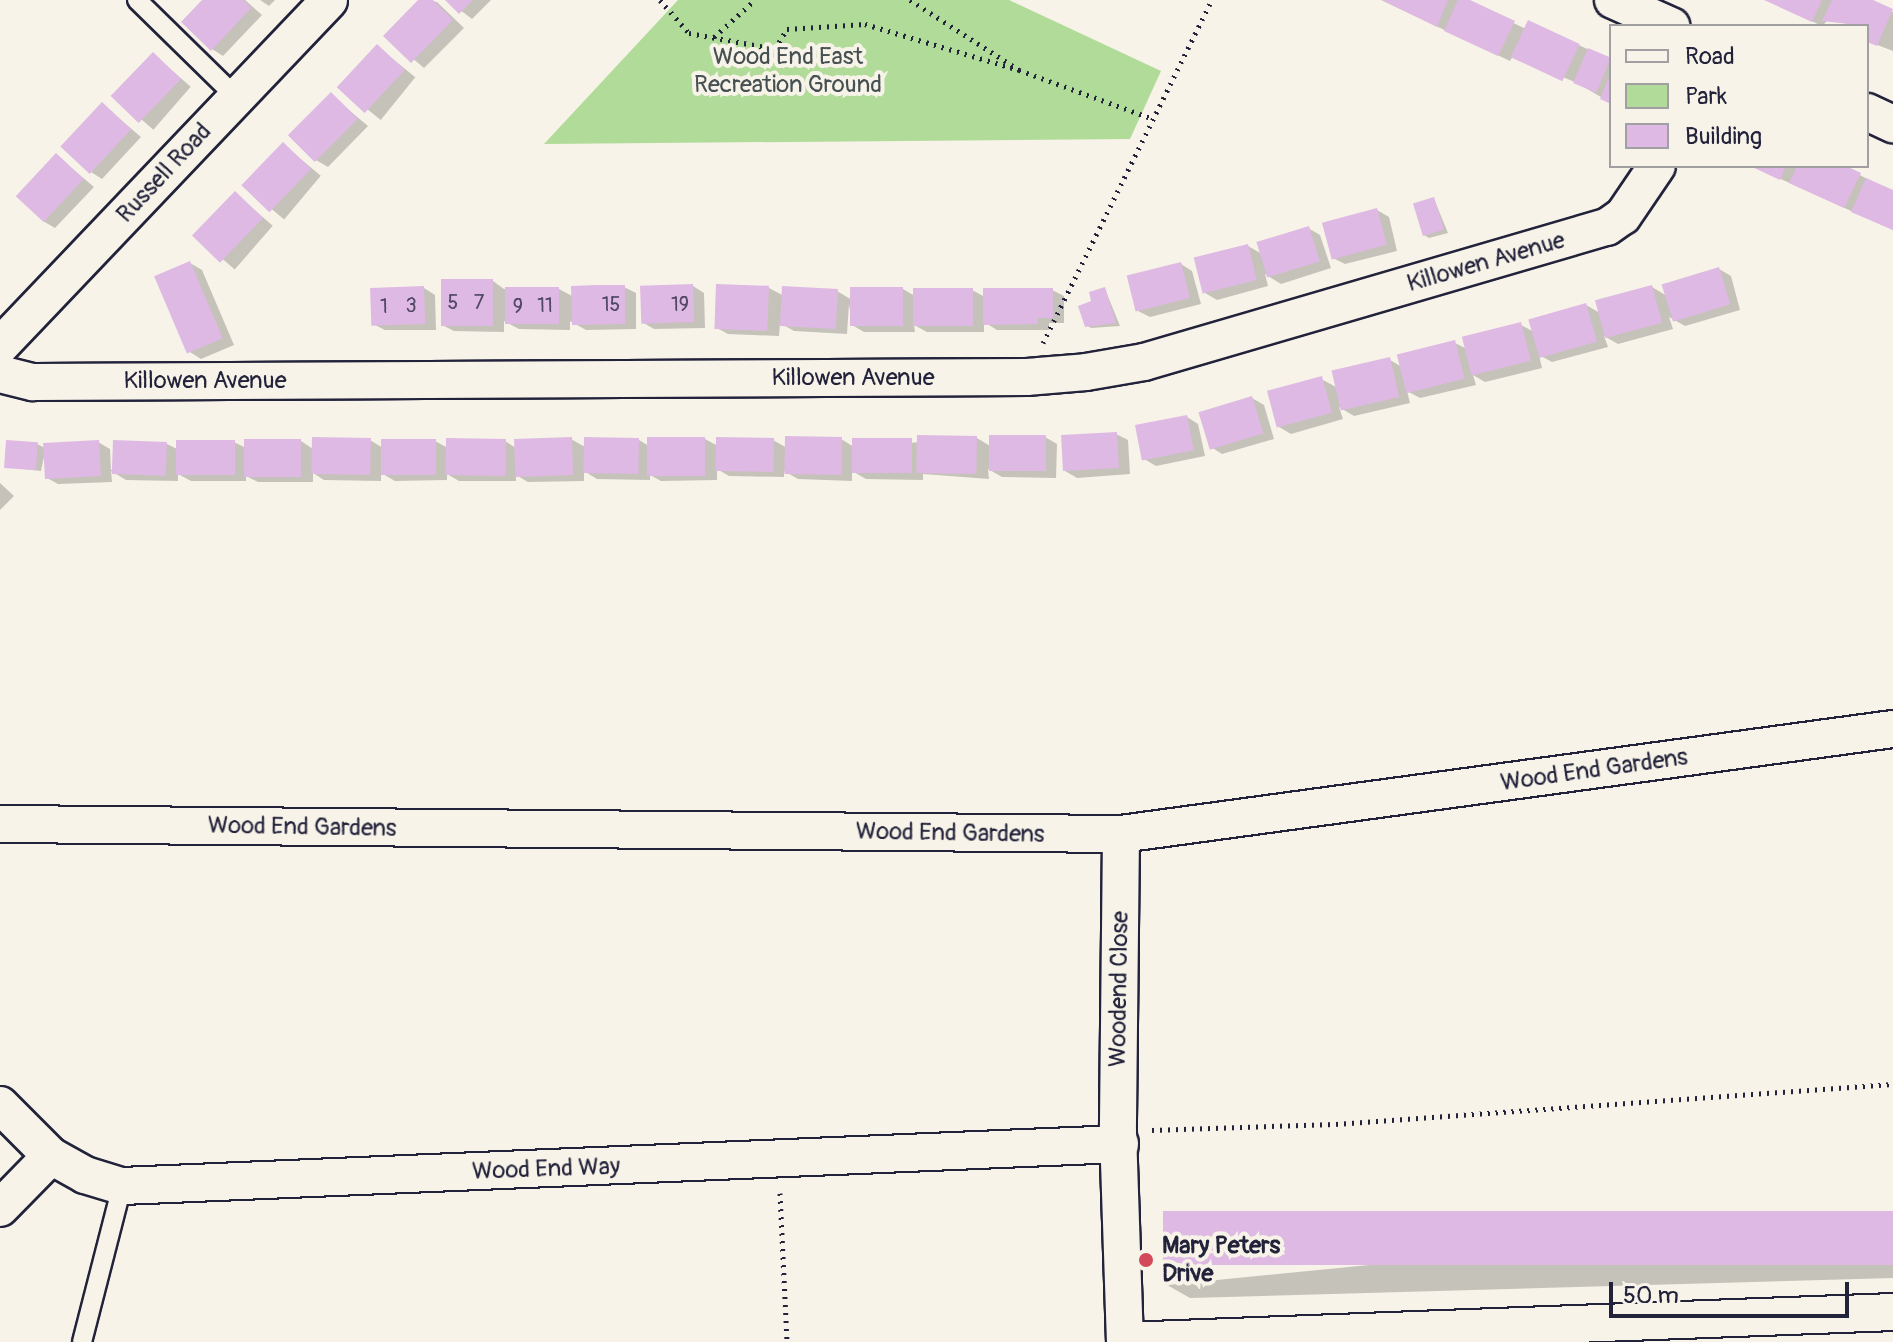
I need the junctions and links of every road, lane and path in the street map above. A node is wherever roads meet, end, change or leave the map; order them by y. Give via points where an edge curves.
1 (137, 0) edge
2 (329, 0) edge
3 (660, 0) edge
4 (755, 0) edge
5 (910, 0) edge
6 (1212, 0) edge
7 (1613, 0) edge
8 (1667, 24) edge
9 (714, 38) junction
10 (1019, 70) junction
11 (236, 97) junction
12 (1869, 113) edge
13 (1151, 118) junction
14 (1893, 124) edge
15 (1656, 168) edge
16 (0, 346) edge
17 (0, 374) edge
18 (1027, 377) junction
19 (1893, 729) edge
20 (0, 824) edge
21 (1121, 834) junction
22 (1893, 1084) edge
23 (0, 1105) edge
24 (1119, 1138) junction
25 (51, 1156) junction
26 (778, 1160) junction
27 (122, 1186) junction
28 (0, 1208) edge
29 (1893, 1312) edge
30 (1764, 1331) edge
31 (1551, 1332) edge
32 (82, 1342) edge
33 (787, 1342) edge
34 (1125, 1342) edge

1 - 11 lane
2 - 11 street, Russell Road
3 - 9 path via 689,33
4 - 9 path
5 - 10 path
6 - 13 path
7 - 8 street
9 - 10 path via 775,49 787,29 865,24
10 - 13 path
11 - 16 street, Russell Road
12 - 14 street
13 - 18 path
15 - 18 street, Killowen Avenue via 1623,216 1607,227 1144,362
17 - 18 street, Killowen Avenue via 33,382
19 - 21 street, Wood End Gardens
20 - 21 street, Wood End Gardens
21 - 24 street, Woodend Close
22 - 24 path
23 - 25 street, Wood End Way
24 - 26 street, Wood End Way
24 - 34 street, Woodend Close
25 - 27 street, Wood End Way via 85,1175
25 - 28 street
26 - 27 street, Wood End Way
26 - 33 path
27 - 32 lane
29 - 30 street
30 - 31 street
31 - 34 street

